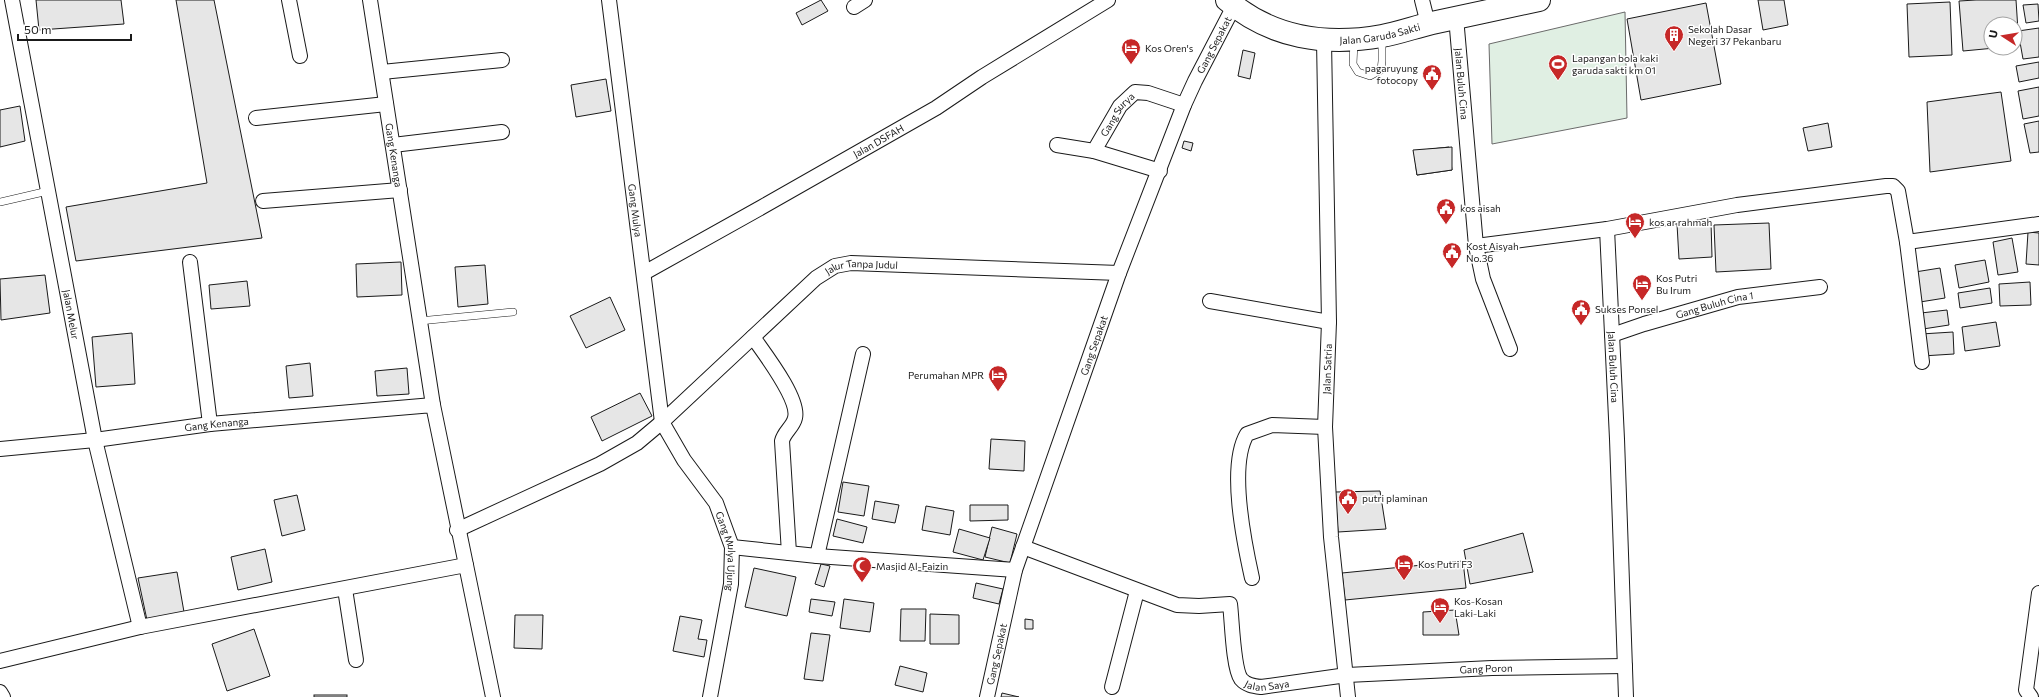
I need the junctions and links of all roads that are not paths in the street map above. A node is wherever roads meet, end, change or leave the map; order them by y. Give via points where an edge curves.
1 (12, 0) edge
2 (289, 0) edge
3 (370, 0) edge
4 (609, 0) edge
5 (1108, 0) edge
6 (1422, 0) edge
7 (1539, 0) edge
8 (1231, 3) edge
9 (1456, 17) junction
10 (1428, 24) junction
11 (1382, 36) junction
12 (1354, 39) junction
13 (1324, 41) junction
14 (300, 56) dead end
15 (502, 60) dead end
16 (382, 72) junction
17 (386, 104) junction
18 (1184, 105) junction
19 (256, 118) dead end
20 (502, 132) dead end
21 (393, 145) junction
22 (1057, 145) dead end
23 (1094, 151) junction
24 (1160, 171) junction
25 (400, 190) junction
26 (48, 191) junction
27 (263, 201) dead end
28 (0, 202) edge
29 (2039, 224) edge
30 (1607, 229) junction
31 (1908, 242) junction
32 (1476, 246) junction
33 (190, 262) dead end
34 (644, 273) junction
35 (1120, 273) junction
36 (1820, 287) dead end
37 (1210, 301) dead end
38 (512, 312) dead end
39 (419, 321) junction
40 (1329, 322) junction
41 (1612, 335) junction
42 (753, 338) junction
43 (1510, 349) dead end
44 (863, 354) dead end
45 (1922, 362) dead end
46 (433, 406) junction
47 (662, 422) junction
48 (210, 424) junction
49 (1325, 427) junction
50 (95, 440) junction
51 (0, 449) edge
52 (457, 530) junction
53 (732, 547) junction
54 (1023, 547) junction
55 (788, 553) junction
56 (818, 556) junction
57 (466, 565) junction
58 (1015, 570) junction
59 (1252, 578) dead end
60 (345, 589) junction
61 (1137, 591) junction
62 (2039, 593) edge
63 (140, 627) junction
64 (356, 660) dead end
65 (0, 661) edge
66 (1625, 666) junction
67 (1347, 675) junction
68 (1112, 687) dead end
69 (0, 692) edge
70 (3, 697) edge
71 (493, 697) edge
72 (710, 697) edge
73 (987, 697) edge
74 (1348, 697) edge
75 (1626, 697) edge
76 (2031, 697) edge

1 - 26 street, Jalan Melur
2 - 14 street
3 - 16 street, Gang Kenanga
4 - 34 street, Gang Mulya
5 - 34 street, Jalan DSFAH via 936,108
6 - 10 street
7 - 9 highway, Jalan Garuda Sakti
8 - 13 highway, Jalan Garuda Sakti via 1274,28
8 - 18 street, Gang Sepakat
9 - 10 highway, Jalan Garuda Sakti
9 - 32 street, Jalan Buluh Cina
10 - 11 highway, Jalan Garuda Sakti
11 - 12 highway, Jalan Garuda Sakti
11 - 12 lane via 1380,70 1370,76 1358,72 1353,64
12 - 13 highway, Jalan Garuda Sakti
13 - 40 street, Jalan Satria
15 - 16 street
16 - 17 street, Gang Kenanga
17 - 19 street
17 - 21 street, Gang Kenanga
18 - 23 street, Gang Surya via 1148,93 1132,93 1120,106
18 - 24 street, Gang Sepakat
20 - 21 street
21 - 25 street, Gang Kenanga
22 - 23 street
23 - 24 street
24 - 35 street, Gang Sepakat
25 - 27 street
25 - 39 street, Gang Kenanga
26 - 28 lane
26 - 50 street, Jalan Melur
29 - 31 street
30 - 31 street via 1737,206 1893,186 1898,192
30 - 32 street
30 - 41 street, Jalan Buluh Cina
31 - 45 street
32 - 43 street, Jalan Buluh Cina via 1483,280
33 - 48 street
34 - 47 street, Gang Mulya
35 - 42 street, Jalur Tanpa Judul via 843,264 822,273
35 - 54 street, Gang Sepakat
36 - 41 street, Gang Buluh Cina 1 via 1738,297
37 - 40 street
38 - 39 lane
39 - 46 street, Gang Kenanga
40 - 49 street, Jalan Satria
41 - 66 street, Jalan Buluh Cina
42 - 47 street, Jalur Tanpa Judul
42 - 55 street via 782,381 795,408 795,419 782,437
44 - 56 street
46 - 48 street, Gang Kenanga
46 - 52 street, Gang Kenanga
47 - 52 street, Jalur Tanpa Judul via 637,443 600,464
47 - 53 street, Gang Mulya Ujung via 684,460 716,503
48 - 50 street, Gang Kenanga
49 - 59 street via 1272,425 1246,434 1241,444 1239,487
49 - 67 street, Jalan Satria via 1331,537
50 - 51 street, Gang Kenanga
50 - 63 street, Jalan Melur
52 - 57 street, Gang Kenanga
53 - 55 street
53 - 72 street, Gang Mulya Ujung via 731,584
54 - 58 street, Gang Sepakat
54 - 61 street via 1094,572
55 - 56 street
56 - 58 street
57 - 60 street
57 - 71 street, Gang Kenanga
58 - 73 street, Gang Sepakat
60 - 63 street
60 - 64 street
61 - 67 street, Jalan Saya via 1177,605 1230,604 1236,665 1241,678 1249,685 1261,687
61 - 68 street
62 - 76 street via 2026,690
63 - 65 street
66 - 67 street, Gang Poron via 1492,668
66 - 75 street, Jalan Buluh Cina
67 - 74 street, Jalan Satria
69 - 70 street

